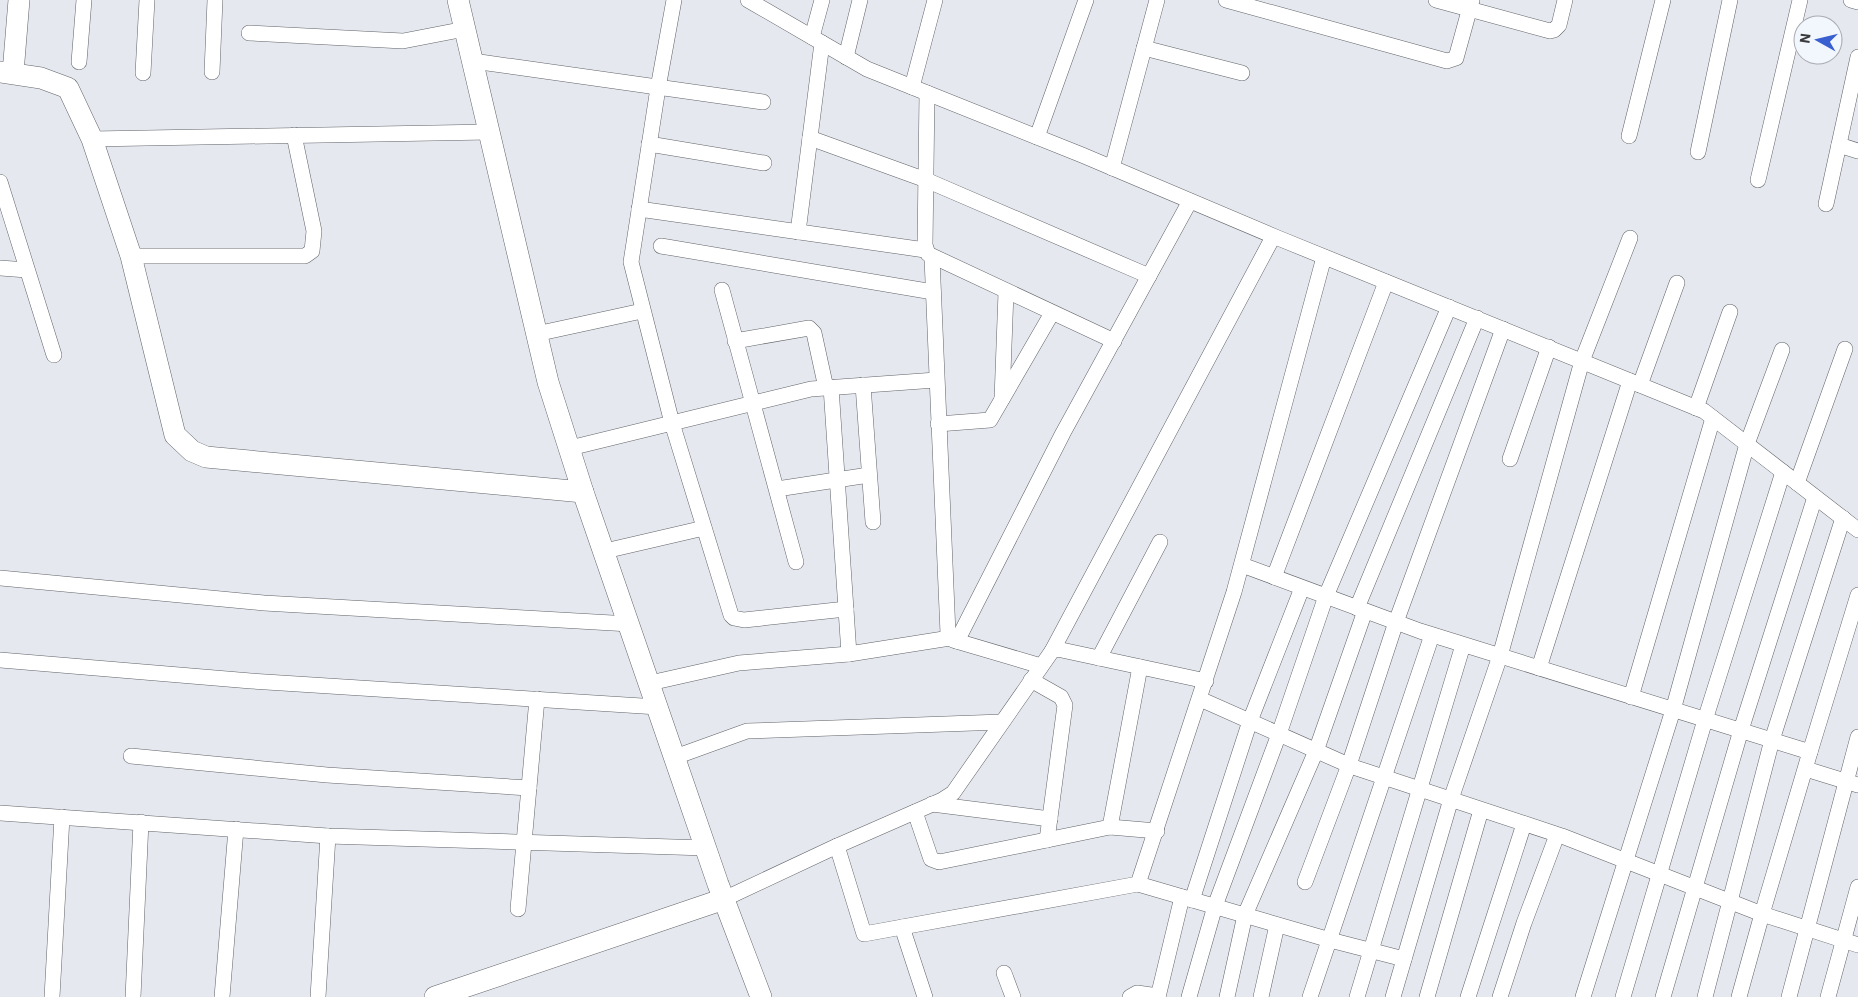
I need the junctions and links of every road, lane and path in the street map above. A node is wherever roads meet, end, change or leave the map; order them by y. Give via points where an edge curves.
1 (19, 0) edge
2 (84, 0) edge
3 (147, 0) edge
4 (215, 0) edge
5 (458, 0) edge
6 (674, 0) edge
7 (748, 0) edge
8 (822, 0) edge
9 (860, 0) edge
10 (935, 0) edge
11 (1086, 0) edge
12 (1157, 0) edge
13 (1226, 0) edge
14 (1436, 0) edge
15 (1565, 0) edge
16 (1663, 0) edge
17 (1730, 0) edge
18 (1800, 0) edge
19 (1851, 0) edge
20 (1858, 2) edge
21 (1471, 5) edge
22 (465, 29) junction
23 (249, 33) dead end
24 (817, 40) junction
25 (1144, 48) junction
26 (846, 57) junction
27 (1858, 57) edge
28 (473, 61) junction
29 (79, 62) dead end
30 (212, 72) dead end
31 (7, 73) edge
32 (143, 73) dead end
33 (1242, 73) dead end
34 (912, 87) junction
35 (658, 88) junction
36 (927, 93) junction
37 (763, 102) dead end
38 (489, 132) junction
39 (294, 135) junction
40 (1629, 136) dead end
41 (1037, 137) junction
42 (810, 138) junction
43 (92, 139) junction
44 (649, 144) junction
45 (1838, 146) junction
46 (1858, 150) edge
47 (1698, 152) dead end
48 (764, 163) dead end
49 (1112, 168) junction
50 (926, 180) junction
51 (1758, 180) dead end
52 (0, 182) edge
53 (1190, 201) junction
54 (1826, 204) dead end
55 (638, 209) junction
56 (798, 232) junction
57 (1273, 237) junction
58 (1630, 238) dead end
59 (661, 246) dead end
60 (929, 254) junction
61 (131, 256) junction
62 (1324, 257) junction
63 (0, 268) edge
64 (28, 270) junction
65 (1149, 276) junction
66 (1386, 282) junction
67 (1677, 283) dead end
68 (722, 290) dead end
69 (933, 292) junction
70 (1006, 292) junction
71 (1449, 307) junction
72 (642, 311) junction
73 (1730, 312) dead end
74 (1052, 313) junction
75 (1477, 318) junction
76 (1503, 329) junction
77 (536, 334) junction
78 (735, 340) junction
79 (1114, 341) junction
80 (1549, 347) junction
81 (1846, 349) dead end
82 (1782, 350) dead end
83 (54, 355) dead end
84 (1582, 361) junction
85 (936, 380) junction
86 (1635, 383) junction
87 (863, 385) junction
88 (828, 388) junction
89 (751, 404) junction
90 (1002, 404) junction
91 (1696, 408) junction
92 (1712, 418) junction
93 (672, 423) junction
94 (938, 424) junction
95 (1746, 444) junction
96 (570, 448) junction
97 (1510, 459) dead end
98 (1783, 472) junction
99 (869, 474) junction
100 (837, 479) junction
101 (1797, 483) junction
102 (776, 489) junction
103 (583, 492) junction
104 (1815, 497) junction
105 (1842, 518) junction
106 (873, 522) dead end
107 (704, 528) junction
108 (1858, 530) edge
109 (1160, 542) dead end
110 (605, 551) junction
111 (796, 562) dead end
112 (1242, 565) junction
113 (1274, 577) junction
114 (0, 578) edge
115 (1302, 588) junction
116 (1858, 595) edge
117 (1326, 596) junction
118 (846, 609) junction
119 (1361, 609) junction
120 (1396, 622) junction
121 (630, 624) junction
122 (1432, 635) junction
123 (954, 639) junction
124 (1463, 645) junction
125 (1052, 651) junction
126 (849, 654) junction
127 (1500, 656) junction
128 (1099, 658) junction
129 (0, 660) edge
130 (1040, 666) junction
131 (1140, 667) junction
132 (1539, 668) junction
133 (1031, 680) junction
134 (1206, 681) junction
135 (650, 683) junction
136 (1631, 697) junction
137 (537, 699) junction
138 (1200, 699) junction
139 (658, 707) junction
140 (1673, 710) junction
141 (1705, 720) junction
142 (1002, 722) junction
143 (1250, 722) junction
144 (1740, 730) junction
145 (1279, 734) junction
146 (1858, 737) edge
147 (1772, 740) junction
148 (1316, 751) junction
149 (1810, 752) junction
150 (130, 756) dead end
151 (675, 757) junction
152 (1349, 765) junction
153 (1806, 769) junction
154 (1384, 778) junction
155 (1852, 783) edge
156 (529, 788) junction
157 (1421, 790) junction
158 (1451, 799) junction
159 (932, 804) junction
160 (1481, 810) junction
161 (915, 812) junction
162 (0, 813) edge
163 (62, 817) junction
164 (1050, 819) junction
165 (141, 822) junction
166 (1524, 824) junction
167 (1110, 827) junction
168 (236, 829) junction
169 (1157, 831) junction
170 (1557, 835) junction
171 (328, 836) junction
172 (1047, 840) junction
173 (524, 841) junction
174 (837, 846) junction
175 (706, 848) junction
176 (1625, 860) junction
177 (1660, 874) junction
178 (1305, 882) dead end
179 (1138, 884) junction
180 (1694, 887) junction
181 (1858, 887) edge
182 (724, 899) junction
183 (1187, 899) junction
184 (1729, 901) junction
185 (1215, 906) junction
186 (518, 909) dead end
187 (1762, 914) junction
188 (1245, 915) junction
189 (1277, 925) junction
190 (902, 927) junction
191 (1806, 928) junction
192 (1330, 940) junction
193 (1843, 940) junction
194 (1858, 945) edge
195 (1372, 950) junction
196 (1404, 958) junction
197 (1004, 973) dead end
198 (445, 995) edge
199 (1158, 996) edge
200 (52, 997) edge
201 (132, 997) edge
202 (222, 997) edge
203 (318, 997) edge
204 (761, 997) edge
205 (925, 997) edge
206 (1014, 997) edge
207 (1130, 997) edge
208 (1189, 997) edge
209 (1227, 997) edge
210 (1260, 997) edge
211 (1310, 997) edge
212 (1357, 997) edge
213 (1393, 997) edge
214 (1427, 997) edge
215 (1468, 997) edge
216 (1500, 997) edge
217 (1582, 997) edge
218 (1623, 997) edge
219 (1663, 997) edge
220 (1704, 997) edge
221 (1739, 997) edge
222 (1789, 997) edge
223 (1828, 997) edge

1 - 31 street
2 - 29 street
3 - 32 street
4 - 30 street
5 - 22 street
6 - 35 street
7 - 24 street
8 - 24 street
9 - 26 street
10 - 34 street
11 - 41 street
12 - 25 street
13 - 21 street via 1447,61 1456,58
14 - 21 street
15 - 21 street via 1559,25 1554,30
16 - 40 street
17 - 47 street
18 - 51 street
19 - 20 street
22 - 23 street via 403,41
22 - 28 street
24 - 26 street
24 - 42 street
25 - 33 street
25 - 49 street
26 - 34 street
27 - 45 street
28 - 35 street
28 - 38 street
31 - 43 street via 41,78 68,88
34 - 36 street
35 - 37 street
35 - 44 street
36 - 41 street
36 - 50 street
38 - 39 street
38 - 77 street
39 - 43 street
39 - 61 street via 314,231 312,251 306,256
41 - 49 street
42 - 50 street
42 - 56 street
43 - 61 street
44 - 48 street
44 - 55 street
45 - 46 street
45 - 54 street
49 - 53 street
50 - 60 street
50 - 65 street
52 - 64 street
53 - 57 street
53 - 65 street
55 - 56 street
55 - 72 street via 631,262
56 - 60 street
57 - 62 street
57 - 125 street
58 - 84 street
59 - 69 street
60 - 69 street
60 - 70 street
61 - 103 street via 175,435 192,451 206,457
62 - 66 street
62 - 112 street
63 - 64 street
64 - 83 street
65 - 79 street
66 - 71 street
66 - 113 street
67 - 86 street
68 - 78 street
69 - 85 street
70 - 74 street
70 - 90 street
71 - 75 street
71 - 117 street
72 - 77 street
72 - 93 street
73 - 91 street
74 - 79 street
74 - 90 street
75 - 76 street
75 - 119 street
76 - 80 street
76 - 120 street
77 - 96 street
78 - 88 street via 809,328 814,333
78 - 89 street
79 - 123 street
80 - 84 street
80 - 97 street
81 - 101 street
82 - 95 street
84 - 86 street
84 - 127 street
85 - 87 street
85 - 94 street
86 - 91 street
86 - 132 street
87 - 88 street
87 - 99 street
88 - 89 street
88 - 100 street
89 - 93 street
89 - 102 street
90 - 94 street via 985,422
91 - 92 street
92 - 95 street
92 - 136 street
93 - 96 street
93 - 107 street
94 - 123 street via 947,629
95 - 98 street
95 - 140 street
96 - 103 street
98 - 101 street
98 - 141 street
99 - 100 street
99 - 106 street
100 - 102 street
100 - 118 street
101 - 104 street
102 - 111 street
103 - 110 street
104 - 105 street
104 - 144 street
105 - 108 street
105 - 147 street
107 - 110 street
107 - 118 street via 734,618 744,620
109 - 128 street
110 - 121 street
112 - 113 street
112 - 134 street
113 - 115 street
114 - 121 street via 264,603
115 - 117 street
115 - 143 street
116 - 149 street
117 - 119 street
117 - 145 street
118 - 126 street
119 - 120 street
119 - 148 street
120 - 122 street
120 - 152 street
121 - 135 street
122 - 124 street
122 - 154 street
123 - 126 street
123 - 130 street
124 - 127 street
124 - 157 street
125 - 128 street
125 - 130 street
126 - 135 street via 739,663
127 - 132 street
127 - 158 street
128 - 131 street
129 - 137 street via 251,681
130 - 133 street
131 - 134 street
131 - 167 street
132 - 136 street
133 - 142 street
133 - 164 street via 1062,697 1065,705
134 - 138 street
135 - 139 street
136 - 140 street
137 - 139 street
137 - 156 street
138 - 143 street
138 - 169 street
139 - 151 street
140 - 141 street
140 - 176 street
141 - 144 street
141 - 177 street
142 - 151 street via 748,731
142 - 159 street via 960,784
143 - 145 street
143 - 183 street
144 - 147 street
144 - 180 street
145 - 148 street
145 - 185 street
146 - 155 street
147 - 149 street
147 - 184 street
148 - 152 street
148 - 188 street
149 - 153 street
150 - 156 street via 327,775
151 - 175 street
152 - 154 street
152 - 178 street
153 - 155 street
153 - 187 street
154 - 157 street
154 - 192 street
155 - 191 street
156 - 173 street
157 - 158 street
157 - 195 street
158 - 160 street
158 - 196 street
159 - 161 street
159 - 164 street
160 - 166 street
160 - 214 street
161 - 172 street via 931,859 935,862
161 - 174 street
162 - 163 street
163 - 165 street
163 - 200 street
164 - 172 street
165 - 168 street
165 - 201 street
166 - 170 street
166 - 215 street
167 - 169 street
167 - 172 street
168 - 171 street
168 - 202 street
169 - 179 street
170 - 176 street
170 - 216 street
171 - 173 street
171 - 203 street
173 - 175 street
173 - 186 street
174 - 182 street
174 - 190 street via 864,934
175 - 182 street
176 - 177 street
176 - 217 street
177 - 180 street
177 - 218 street
179 - 183 street
179 - 190 street
180 - 184 street
180 - 219 street
181 - 193 street
182 - 198 street
182 - 204 street
183 - 185 street
183 - 199 street
184 - 187 street
184 - 220 street
185 - 188 street
185 - 208 street
187 - 191 street
187 - 221 street
188 - 189 street
188 - 209 street
189 - 192 street
189 - 210 street
190 - 205 street
191 - 193 street
191 - 222 street
192 - 195 street
192 - 211 street
193 - 194 street
193 - 223 street
195 - 196 street
195 - 212 street
196 - 213 street
197 - 206 street
199 - 207 street via 1137,993

